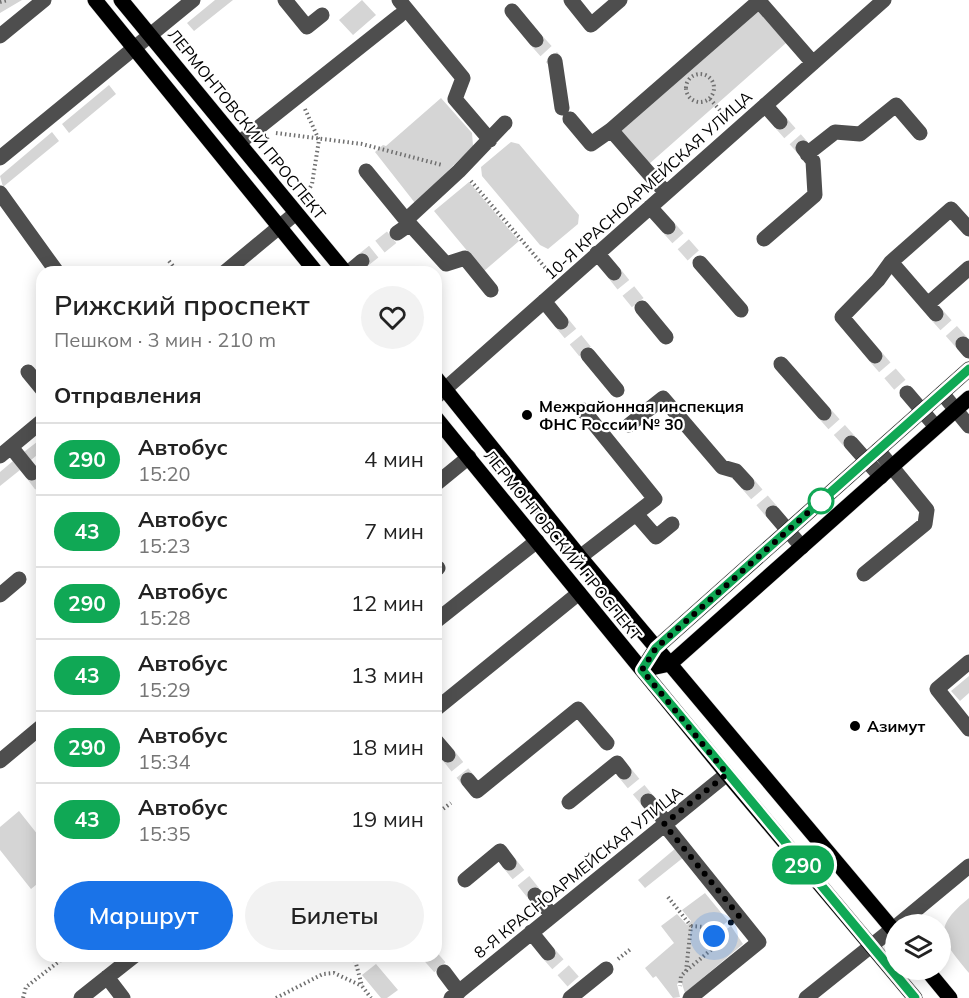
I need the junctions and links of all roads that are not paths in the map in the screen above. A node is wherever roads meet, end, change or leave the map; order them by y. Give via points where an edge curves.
1 (44, 0) edge
2 (95, 0) edge
3 (121, 0) edge
4 (193, 0) edge
5 (285, 0) edge
6 (399, 0) edge
7 (571, 0) edge
8 (620, 0) edge
9 (759, 0) edge
10 (884, 0) edge
11 (512, 11) dead end
12 (322, 15) dead end
13 (399, 16) dead end
14 (150, 35) junction
15 (0, 36) edge
16 (536, 40) tunnel mouth
17 (134, 48) junction
18 (555, 61) tunnel mouth
19 (813, 63) junction
20 (765, 105) junction
21 (780, 122) tunnel mouth
22 (506, 123) dead end
23 (611, 130) junction
24 (920, 133) dead end
25 (490, 140) junction
26 (239, 143) junction
27 (0, 158) edge
28 (366, 171) dead end
29 (0, 193) edge
30 (666, 193) junction
31 (650, 207) junction
32 (296, 213) junction
33 (408, 222) junction
34 (279, 227) junction
35 (668, 227) tunnel mouth
36 (969, 229) edge
37 (397, 233) tunnel mouth
38 (764, 239) dead end
39 (597, 253) junction
40 (362, 261) tunnel mouth
41 (891, 262) junction
42 (700, 263) tunnel mouth
43 (53, 266) edge
44 (232, 266) edge
45 (311, 266) edge
46 (342, 266) edge
47 (355, 266) edge
48 (969, 268) edge
49 (614, 273) tunnel mouth
50 (491, 290) dead end
51 (544, 301) junction
52 (642, 308) tunnel mouth
53 (741, 310) dead end
54 (561, 322) tunnel mouth
55 (666, 337) dead end
56 (588, 355) tunnel mouth
57 (876, 357) tunnel mouth
58 (781, 364) dead end
59 (969, 369) edge
60 (28, 372) dead end
61 (36, 382) edge
62 (442, 386) edge
63 (617, 390) dead end
64 (442, 392) edge
65 (907, 393) tunnel mouth
66 (942, 393) junction
67 (969, 398) edge
68 (582, 410) dead end
69 (956, 410) junction
70 (922, 411) junction
71 (824, 413) tunnel mouth
72 (442, 425) edge
73 (629, 425) dead end
74 (969, 426) edge
75 (36, 427) edge
76 (936, 427) junction
77 (851, 443) tunnel mouth
78 (6, 451) edge
79 (872, 456) junction
80 (469, 457) junction
81 (886, 472) junction
82 (32, 473) tunnel mouth
83 (442, 479) edge
84 (747, 483) tunnel mouth
85 (773, 513) tunnel mouth
86 (636, 514) junction
87 (672, 524) dead end
88 (788, 531) junction
89 (537, 541) junction
90 (802, 547) junction
91 (580, 557) junction
92 (864, 573) dead end
93 (19, 579) dead end
94 (579, 593) junction
95 (0, 595) edge
96 (442, 616) edge
97 (656, 648) junction
98 (969, 662) edge
99 (670, 664) junction
100 (642, 670) junction
101 (442, 704) edge
102 (969, 729) edge
103 (36, 731) edge
104 (607, 743) dead end
105 (442, 748) edge
106 (448, 755) tunnel mouth
107 (0, 760) edge
108 (624, 772) dead end
109 (727, 774) junction
110 (468, 780) dead end
111 (648, 801) tunnel mouth
112 (569, 802) dead end
113 (665, 823) junction
114 (509, 863) tunnel mouth
115 (969, 866) edge
116 (465, 880) dead end
117 (536, 895) tunnel mouth
118 (912, 914) edge
119 (552, 915) junction
120 (885, 916) edge
121 (531, 932) junction
122 (885, 935) edge
123 (871, 945) junction
124 (548, 953) tunnel mouth
125 (126, 962) edge
126 (611, 965) road end
127 (444, 972) tunnel mouth
128 (107, 977) junction
129 (935, 980) edge
130 (578, 993) edge
131 (455, 995) edge
132 (686, 996) edge
133 (812, 996) edge
134 (81, 998) edge
135 (123, 998) edge
136 (915, 998) edge
137 (950, 998) edge

1 - 15 street
2 - 17 main road
3 - 14 main road, ЛЕРМОНТОВСКИЙ ПРОСПЕКТ
4 - 14 street
5 - 12 street via 307,27
6 - 25 street via 464,78 455,99
7 - 8 street via 591,25
9 - 19 street
9 - 23 street
10 - 19 street, 10-Я КРАСНОАРМЕЙСКАЯ УЛИЦА
11 - 16 street
13 - 26 street
14 - 17 street
14 - 26 main road, ЛЕРМОНТОВСКИЙ ПРОСПЕКТ
17 - 27 street
17 - 34 main road
18 - 23 street via 566,114 591,144
19 - 20 street, 10-Я КРАСНОАРМЕЙСКАЯ УЛИЦА
20 - 21 street
20 - 30 street, 10-Я КРАСНОАРМЕЙСКАЯ УЛИЦА
22 - 25 street
23 - 30 street
24 - 38 street via 896,105 860,134 835,132 805,151 813,161 815,195
25 - 33 street
26 - 32 main road, ЛЕРМОНТОВСКИЙ ПРОСПЕКТ
28 - 33 street
29 - 43 street
30 - 31 street, 10-Я КРАСНОАРМЕЙСКАЯ УЛИЦА
31 - 35 street
31 - 39 street, 10-Я КРАСНОАРМЕЙСКАЯ УЛИЦА
32 - 34 street
32 - 46 main road, ЛЕРМОНТОВСКИЙ ПРОСПЕКТ
33 - 37 street
33 - 50 street via 446,264 465,258
34 - 44 street
34 - 45 main road
36 - 41 street via 951,208
39 - 49 street
39 - 51 street, 10-Я КРАСНОАРМЕЙСКАЯ УЛИЦА
40 - 47 street
41 - 48 street via 932,309
41 - 57 street via 842,317
42 - 53 street
51 - 54 street
51 - 62 street, 10-Я КРАСНОАРМЕЙСКАЯ УЛИЦА
52 - 55 street
56 - 63 street
58 - 71 street
59 - 66 main road
60 - 61 street
64 - 91 main road, ЛЕРМОНТОВСКИЙ ПРОСПЕКТ
65 - 70 street
66 - 69 street
66 - 70 main road
67 - 69 main road
68 - 86 street via 655,499
69 - 74 street
69 - 76 main road
70 - 76 street
70 - 79 main road
72 - 80 main road, ЛЕРМОНТОВСКИЙ ПРОСПЕКТ
73 - 84 street via 663,398 722,467 736,471
75 - 78 street
76 - 81 main road
77 - 79 street
78 - 82 street
79 - 81 street
79 - 88 main road
80 - 83 street
80 - 89 main road, ЛЕРМОНТОВСКИЙ ПРОСПЕКТ
81 - 90 main road
81 - 92 street via 927,510 925,524
85 - 88 street
86 - 87 street via 656,537
86 - 91 street
88 - 90 street
88 - 97 main road
89 - 94 main road, ЛЕРМОНТОВСКИЙ ПРОСПЕКТ
89 - 96 street
90 - 99 main road
91 - 97 main road, ЛЕРМОНТОВСКИЙ ПРОСПЕКТ
93 - 95 street
94 - 100 main road, ЛЕРМОНТОВСКИЙ ПРОСПЕКТ
94 - 101 street
97 - 99 main road, ЛЕРМОНТОВСКИЙ ПРОСПЕКТ
97 - 100 main road
98 - 102 street via 937,689
99 - 100 main road
99 - 120 main road, ЛЕРМОНТОВСКИЙ ПРОСПЕКТ
100 - 109 main road, ЛЕРМОНТОВСКИЙ ПРОСПЕКТ
103 - 107 street
104 - 110 street via 578,709 477,791
105 - 106 street
108 - 112 street via 617,763
109 - 113 street, 8-Я КРАСНОАРМЕЙСКАЯ УЛИЦА
109 - 123 main road, ЛЕРМОНТОВСКИЙ ПРОСПЕКТ
111 - 113 street
113 - 119 street, 8-Я КРАСНОАРМЕЙСКАЯ УЛИЦА
113 - 132 street via 759,942
114 - 116 street via 500,851
115 - 118 street
117 - 119 street
119 - 121 street, 8-Я КРАСНОАРМЕЙСКАЯ УЛИЦА
121 - 124 street
121 - 131 street, 8-Я КРАСНОАРМЕЙСКАЯ УЛИЦА
122 - 123 street
123 - 133 street
123 - 136 main road, ЛЕРМОНТОВСКИЙ ПРОСПЕКТ
125 - 128 street
126 - 130 street
127 - 131 street
128 - 134 street
128 - 135 street
129 - 137 main road

